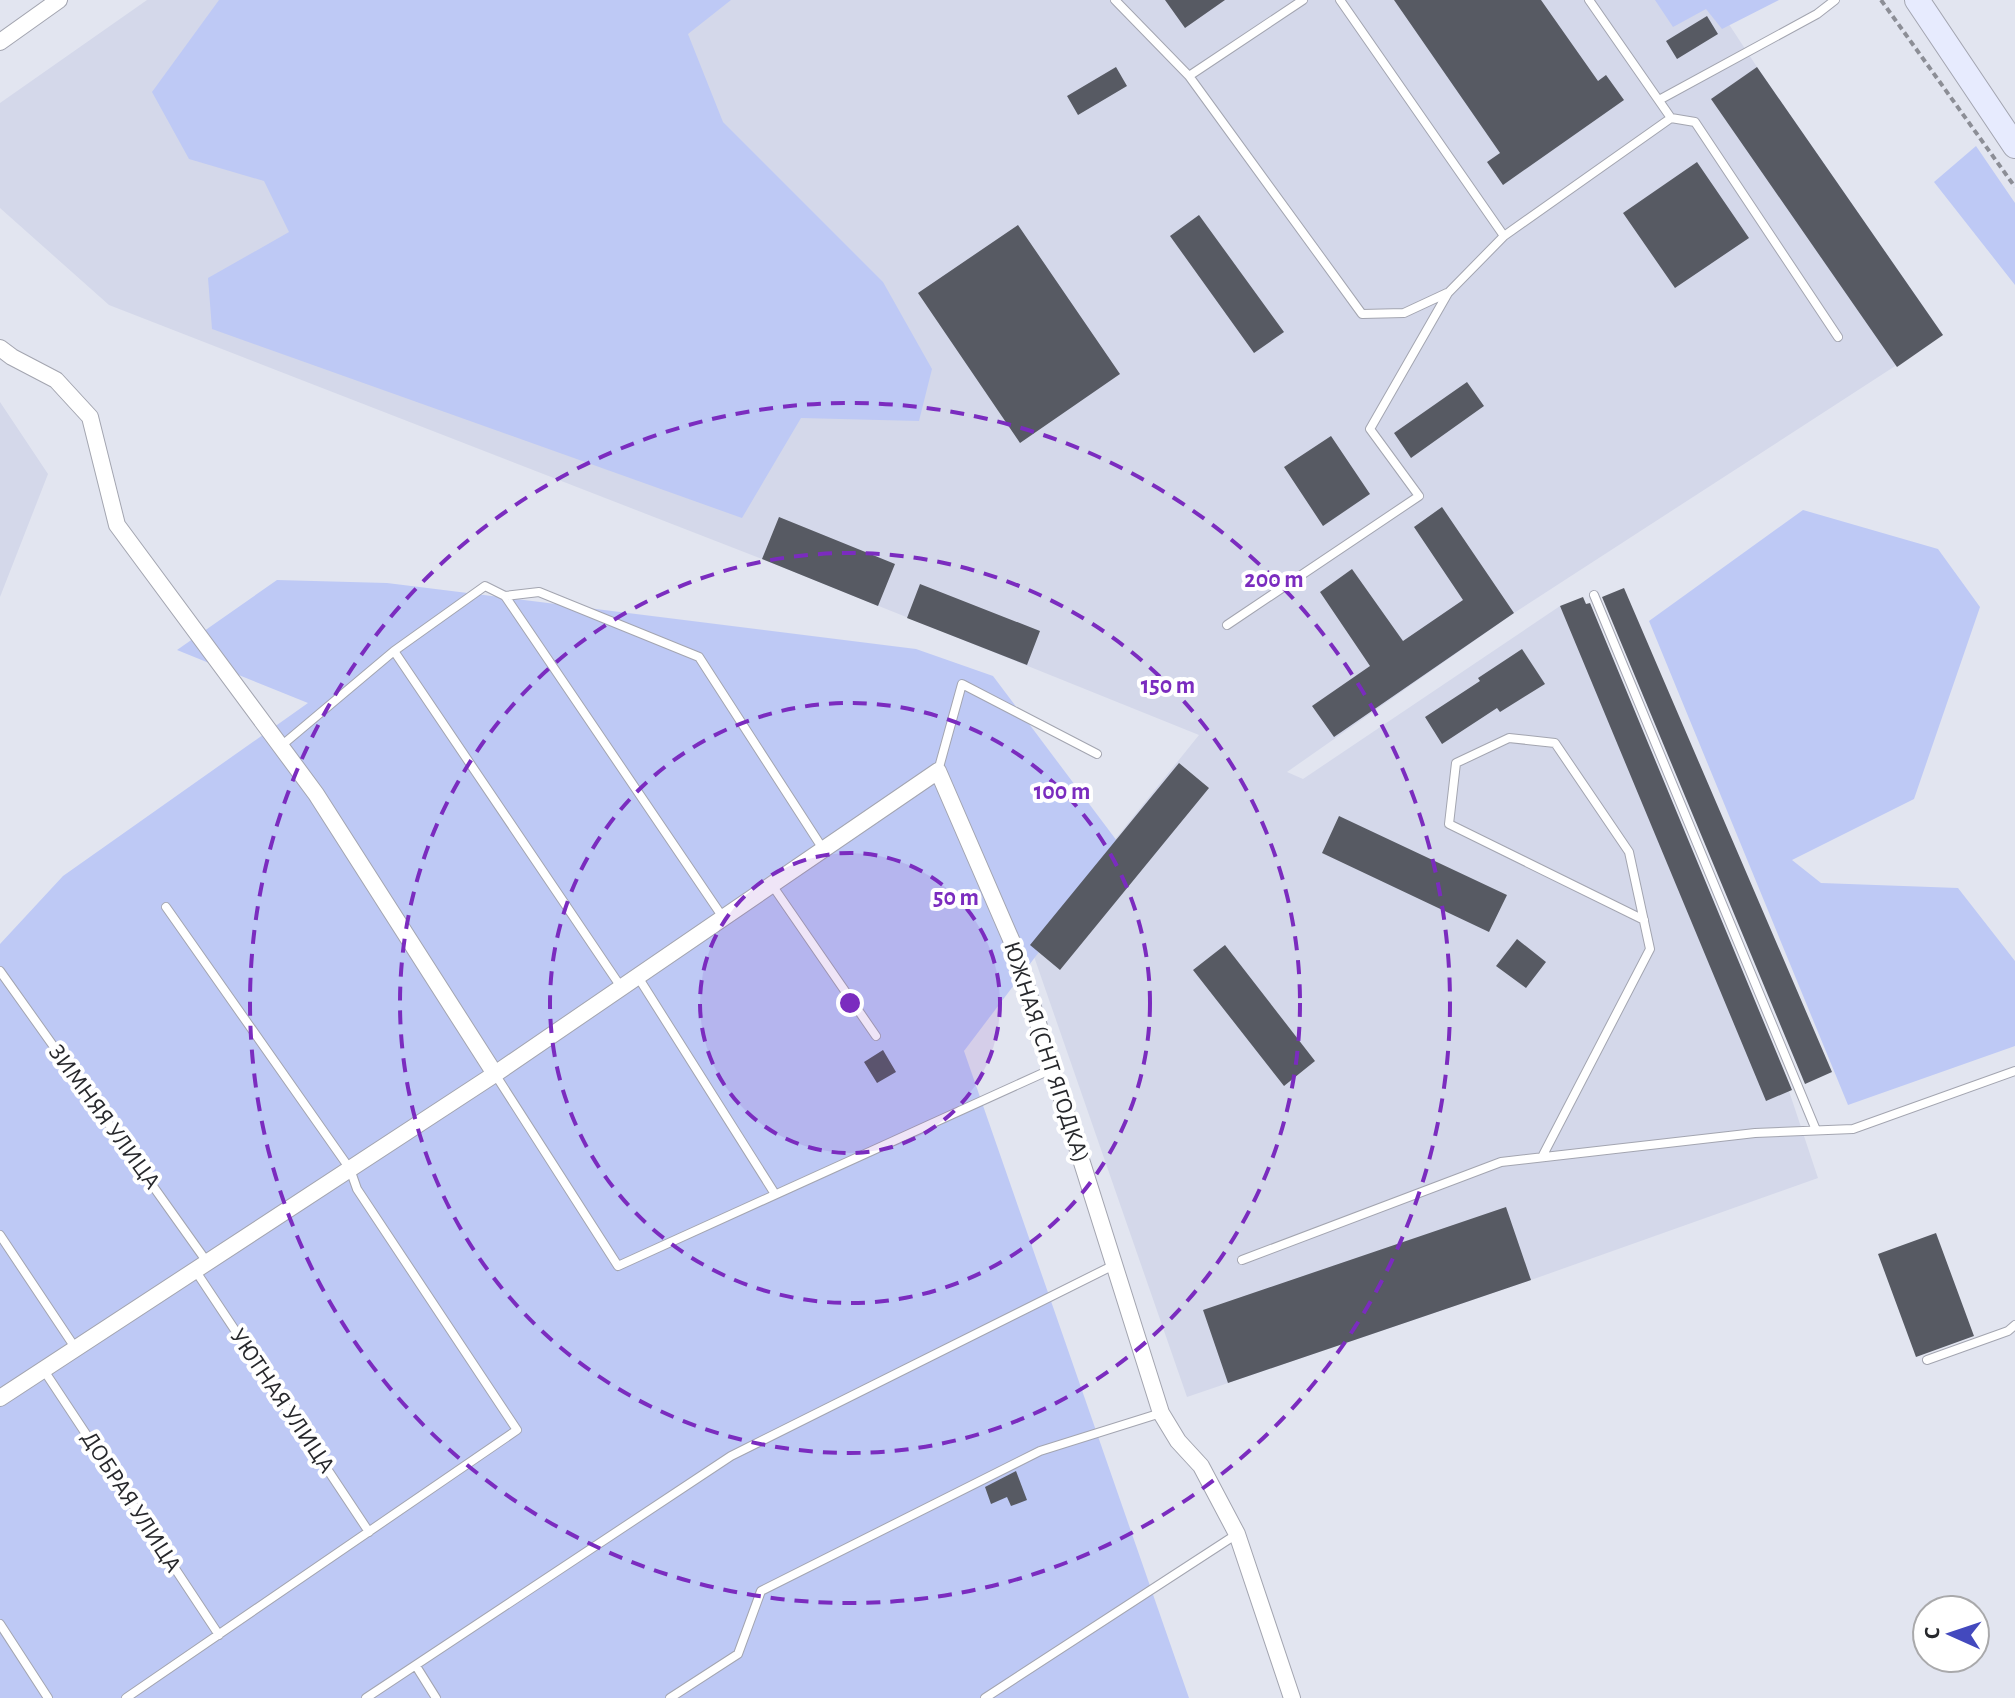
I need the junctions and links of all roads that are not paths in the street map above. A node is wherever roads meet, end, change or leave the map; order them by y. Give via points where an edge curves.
1 (59, 0) edge
2 (1115, 0) edge
3 (1303, 0) edge
4 (1340, 0) edge
5 (1589, 0) edge
6 (1835, 0) edge
7 (1917, 0) edge
8 (0, 42) edge
9 (1189, 76) junction
10 (1659, 100) junction
11 (1671, 118) junction
12 (2015, 146) edge
13 (1504, 236) junction
14 (1448, 293) junction
15 (1838, 337) dead end
16 (0, 348) edge
17 (1594, 595) dead end
18 (505, 596) junction
19 (1227, 625) dead end
20 (394, 651) junction
21 (281, 746) junction
22 (1097, 754) dead end
23 (938, 771) junction
24 (824, 850) junction
25 (772, 885) junction
26 (166, 907) dead end
27 (724, 919) junction
28 (1644, 920) junction
29 (0, 971) edge
30 (638, 977) junction
31 (622, 988) junction
32 (876, 1036) dead end
33 (1052, 1068) junction
34 (2015, 1071) edge
35 (495, 1074) junction
36 (1816, 1130) junction
37 (1542, 1157) junction
38 (350, 1169) junction
39 (775, 1194) junction
40 (0, 1235) edge
41 (1242, 1260) dead end
42 (1114, 1265) junction
43 (201, 1266) junction
44 (2015, 1325) edge
45 (76, 1349) junction
46 (1927, 1360) dead end
47 (43, 1369) junction
48 (0, 1398) edge
49 (1161, 1413) junction
50 (369, 1532) junction
51 (1237, 1534) junction
52 (0, 1624) edge
53 (219, 1635) junction
54 (416, 1666) junction
55 (1291, 1697) edge
56 (48, 1698) edge
57 (126, 1698) edge
58 (366, 1698) edge
59 (436, 1698) edge
60 (670, 1698) edge
61 (985, 1698) edge

1 - 8 street
2 - 9 lane
3 - 9 lane
4 - 13 lane
5 - 10 lane
6 - 10 lane
7 - 12 main road
9 - 14 lane via 1362,314 1404,313
10 - 11 lane
11 - 13 lane
11 - 15 lane via 1695,122
13 - 14 lane
14 - 19 lane via 1370,429 1419,496
16 - 21 street via 56,380 90,417 117,525
17 - 36 lane
18 - 20 lane via 485,586
18 - 24 lane via 539,592 699,657
18 - 27 lane
20 - 21 lane
20 - 31 lane
21 - 35 street
22 - 23 lane via 962,684
23 - 24 street
23 - 33 street, ЮЖНАЯ (СНТ ЯГОДКА) via 1013,944
24 - 25 street
25 - 27 street
25 - 32 lane
26 - 38 lane
27 - 30 street
28 - 28 lane via 1629,852 1555,743 1509,738 1456,763 1449,824
28 - 37 lane via 1650,949
29 - 43 lane, ЗИМНЯЯ УЛИЦА
30 - 31 street
30 - 39 lane
31 - 35 street
33 - 39 lane
33 - 42 street, ЮЖНАЯ (СНТ ЯГОДКА)
34 - 36 lane via 1853,1129
35 - 38 street
35 - 39 lane via 618,1266
36 - 37 lane
37 - 41 lane via 1501,1162
38 - 43 street
38 - 50 lane via 357,1189 517,1430
40 - 45 lane
42 - 49 street, ЮЖНАЯ (СНТ ЯГОДКА)
42 - 54 lane via 731,1456
43 - 45 street
43 - 50 lane, УЮТНАЯ УЛИЦА
44 - 46 lane
45 - 47 street
47 - 48 street
47 - 53 lane, ДОБРАЯ УЛИЦА
49 - 51 street, ЮЖНАЯ (СНТ ЯГОДКА) via 1201,1466
49 - 60 lane via 1040,1451 761,1591 738,1654
50 - 53 lane
51 - 55 street, ЮЖНАЯ (СНТ ЯГОДКА)
51 - 61 lane
52 - 56 lane
53 - 57 lane
54 - 58 lane
54 - 59 lane

